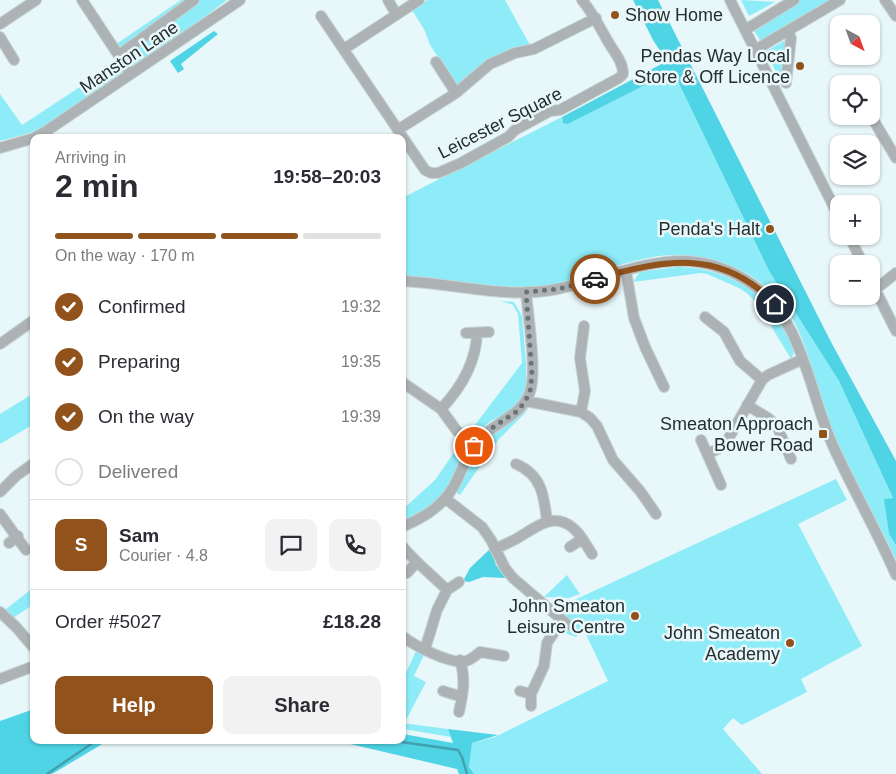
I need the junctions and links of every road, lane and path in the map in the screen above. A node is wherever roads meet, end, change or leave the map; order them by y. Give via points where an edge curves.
1 (36, 0) edge
2 (82, 0) edge
3 (194, 0) edge
4 (240, 0) edge
5 (388, 0) edge
6 (419, 0) edge
7 (582, 0) edge
8 (730, 0) edge
9 (794, 0) edge
10 (840, 0) edge
11 (885, 0) edge
12 (396, 14) junction
13 (321, 16) dead end
14 (896, 16) edge
15 (596, 18) junction
16 (0, 24) edge
17 (745, 30) junction
18 (788, 31) junction
19 (0, 37) edge
20 (344, 49) junction
21 (755, 50) junction
22 (119, 55) junction
23 (14, 60) dead end
24 (436, 62) dead end
25 (131, 74) junction
26 (786, 83) dead end
27 (456, 93) junction
28 (876, 125) edge
29 (399, 129) junction
30 (48, 134) edge
31 (402, 134) edge
32 (30, 139) edge
33 (406, 140) edge
34 (0, 148) edge
35 (896, 158) edge
36 (830, 199) edge
37 (626, 270) junction
38 (896, 273) edge
39 (406, 281) edge
40 (880, 281) edge
41 (526, 292) junction
42 (880, 299) edge
43 (705, 317) dead end
44 (30, 323) edge
45 (584, 326) dead end
46 (896, 331) edge
47 (489, 332) dead end
48 (0, 344) edge
49 (803, 359) junction
50 (762, 380) junction
51 (406, 385) edge
52 (664, 386) dead end
53 (526, 401) junction
54 (747, 405) junction
55 (441, 409) junction
56 (581, 412) junction
57 (701, 440) dead end
58 (475, 444) junction
59 (707, 454) junction
60 (791, 459) dead end
61 (516, 464) dead end
62 (30, 466) edge
63 (721, 485) dead end
64 (0, 492) edge
65 (446, 499) junction
66 (0, 514) edge
67 (656, 514) dead end
68 (547, 521) junction
69 (406, 525) edge
70 (582, 539) junction
71 (570, 546) dead end
72 (495, 549) junction
73 (26, 550) dead end
74 (406, 551) edge
75 (592, 554) dead end
76 (416, 563) junction
77 (407, 573) dead end
78 (896, 575) edge
79 (458, 582) dead end
80 (447, 590) junction
81 (0, 612) edge
82 (406, 638) edge
83 (30, 643) edge
84 (425, 649) junction
85 (504, 656) dead end
86 (460, 660) junction
87 (30, 668) edge
88 (0, 679) edge
89 (443, 691) dead end
90 (520, 691) dead end
91 (531, 694) junction
92 (462, 697) junction
93 (531, 706) dead end
94 (459, 712) dead end

1 - 16 street
2 - 22 street
3 - 22 street
4 - 25 street, Manston Lane
5 - 12 street
6 - 12 street
7 - 15 street, Leicester Square
8 - 17 street
9 - 17 street
10 - 18 street
11 - 14 street
12 - 20 street
13 - 20 street, Leicester Square
15 - 27 street via 534,49 495,61
15 - 33 street, Leicester Square via 623,68 619,78 515,130 461,164 438,173 425,170
17 - 21 street
18 - 21 street
18 - 26 street via 791,38
19 - 23 street
20 - 29 street, Leicester Square
21 - 36 street
22 - 25 street
24 - 27 street
25 - 30 street, Manston Lane
27 - 29 street
28 - 35 street
29 - 31 street, Leicester Square
32 - 34 street, Manston Lane
37 - 41 street via 559,289
37 - 49 street via 685,261 734,274 760,290 781,312
37 - 52 street via 634,318
38 - 40 street
39 - 41 street
41 - 53 street via 532,381
42 - 46 street
43 - 50 street via 724,332 740,361
44 - 48 street
45 - 56 street via 580,358 585,391
47 - 55 street via 472,333 476,349 472,362 456,393
49 - 50 street
49 - 78 street via 833,446
50 - 54 street
51 - 55 street
53 - 56 street
53 - 58 street
54 - 59 street via 727,441
54 - 60 street via 776,426
55 - 58 street via 457,431
56 - 67 street via 594,421 613,460
57 - 59 street
58 - 65 street
59 - 63 street
61 - 68 street via 533,474 540,485
62 - 64 street
65 - 69 street via 421,519
65 - 72 street via 482,527
66 - 73 street via 13,539
68 - 70 street via 564,522
68 - 72 street
70 - 71 street
70 - 75 street
72 - 91 street via 513,578 565,622 547,643 544,666
74 - 76 street
76 - 77 street
76 - 80 street
79 - 80 street
80 - 84 street
81 - 83 street
82 - 84 street
84 - 86 street via 451,660
85 - 86 street via 480,652 466,661
86 - 92 street via 464,673
87 - 88 street
89 - 92 street
90 - 91 street
91 - 93 street
92 - 94 street

